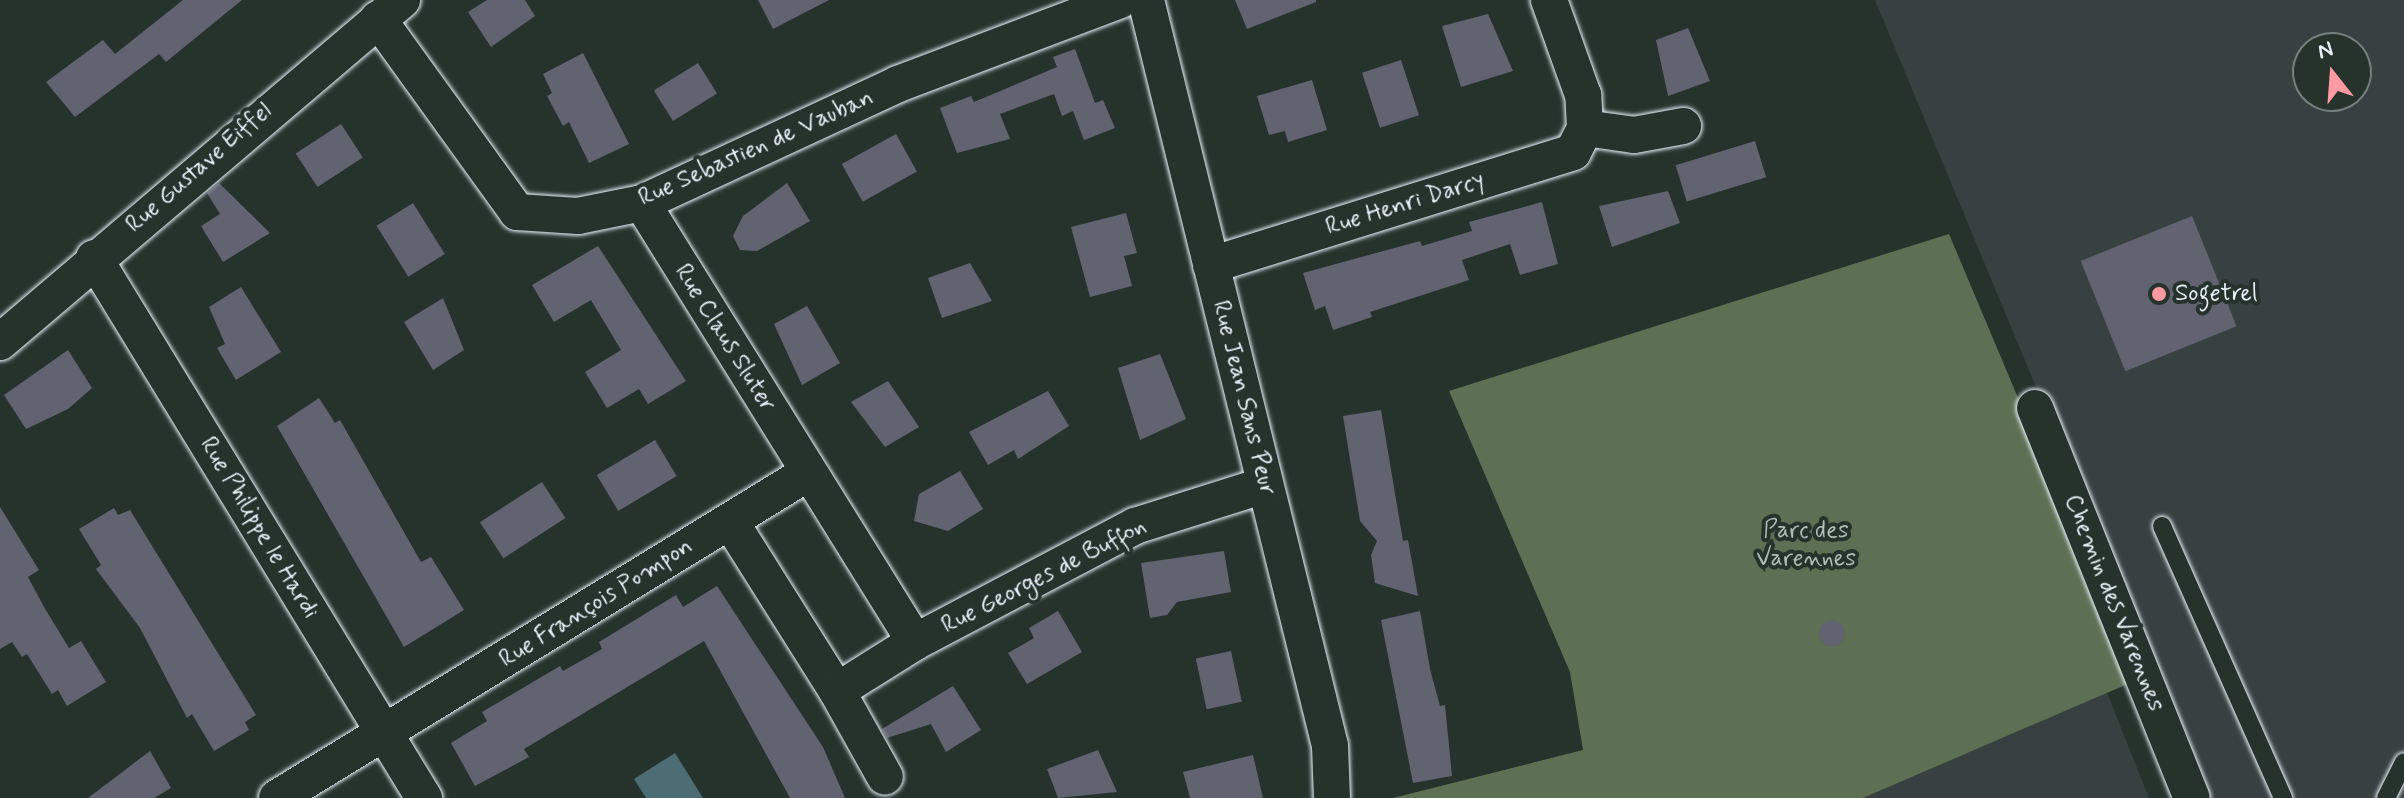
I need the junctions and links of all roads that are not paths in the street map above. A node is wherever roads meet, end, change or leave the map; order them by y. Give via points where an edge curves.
1 (1120, 0) edge
2 (1146, 0) edge
3 (1549, 0) edge
4 (390, 10) edge
5 (1683, 126) dead end
6 (1585, 128) junction
7 (642, 203) junction
8 (94, 258) junction
9 (1211, 265) junction
10 (0, 342) edge
11 (2035, 408) dead end
12 (808, 473) junction
13 (1265, 485) junction
14 (730, 521) junction
15 (2162, 526) dead end
16 (915, 642) junction
17 (837, 691) junction
18 (384, 733) junction
19 (2404, 762) edge
20 (885, 777) dead end
21 (277, 798) edge
22 (424, 798) edge
23 (1332, 798) edge
24 (2192, 798) edge
25 (2283, 798) edge
26 (2386, 798) edge

1 - 7 street, Rue Sebastien de Vauban via 898,84
2 - 9 street, Rue Jean Sans Peur
3 - 6 street via 1583,95
4 - 7 street, Rue Sebastien de Vauban via 517,212 578,216
4 - 8 street, Rue Gustave Eiffel
5 - 6 street via 1634,135
6 - 9 street, Rue Henri Darcy via 1573,152
7 - 12 street, Rue Claus Sluter
8 - 10 street, Rue Gustave Eiffel
8 - 18 street, Rue Philippe le Hardi
9 - 13 street, Rue Jean Sans Peur
11 - 24 street, Chemin des Varennes
12 - 14 street, Rue François Pompon
12 - 16 street, Rue Claus Sluter
13 - 16 street, Rue Georges de Buffon via 1135,526
13 - 23 street, Rue Jean Sans Peur via 1330,746
14 - 17 street
14 - 18 street, Rue François Pompon
15 - 25 lane
16 - 17 street, Rue Georges de Buffon
17 - 20 street
18 - 21 street, Rue François Pompon
18 - 22 street, Rue Philippe le Hardi
19 - 26 lane

